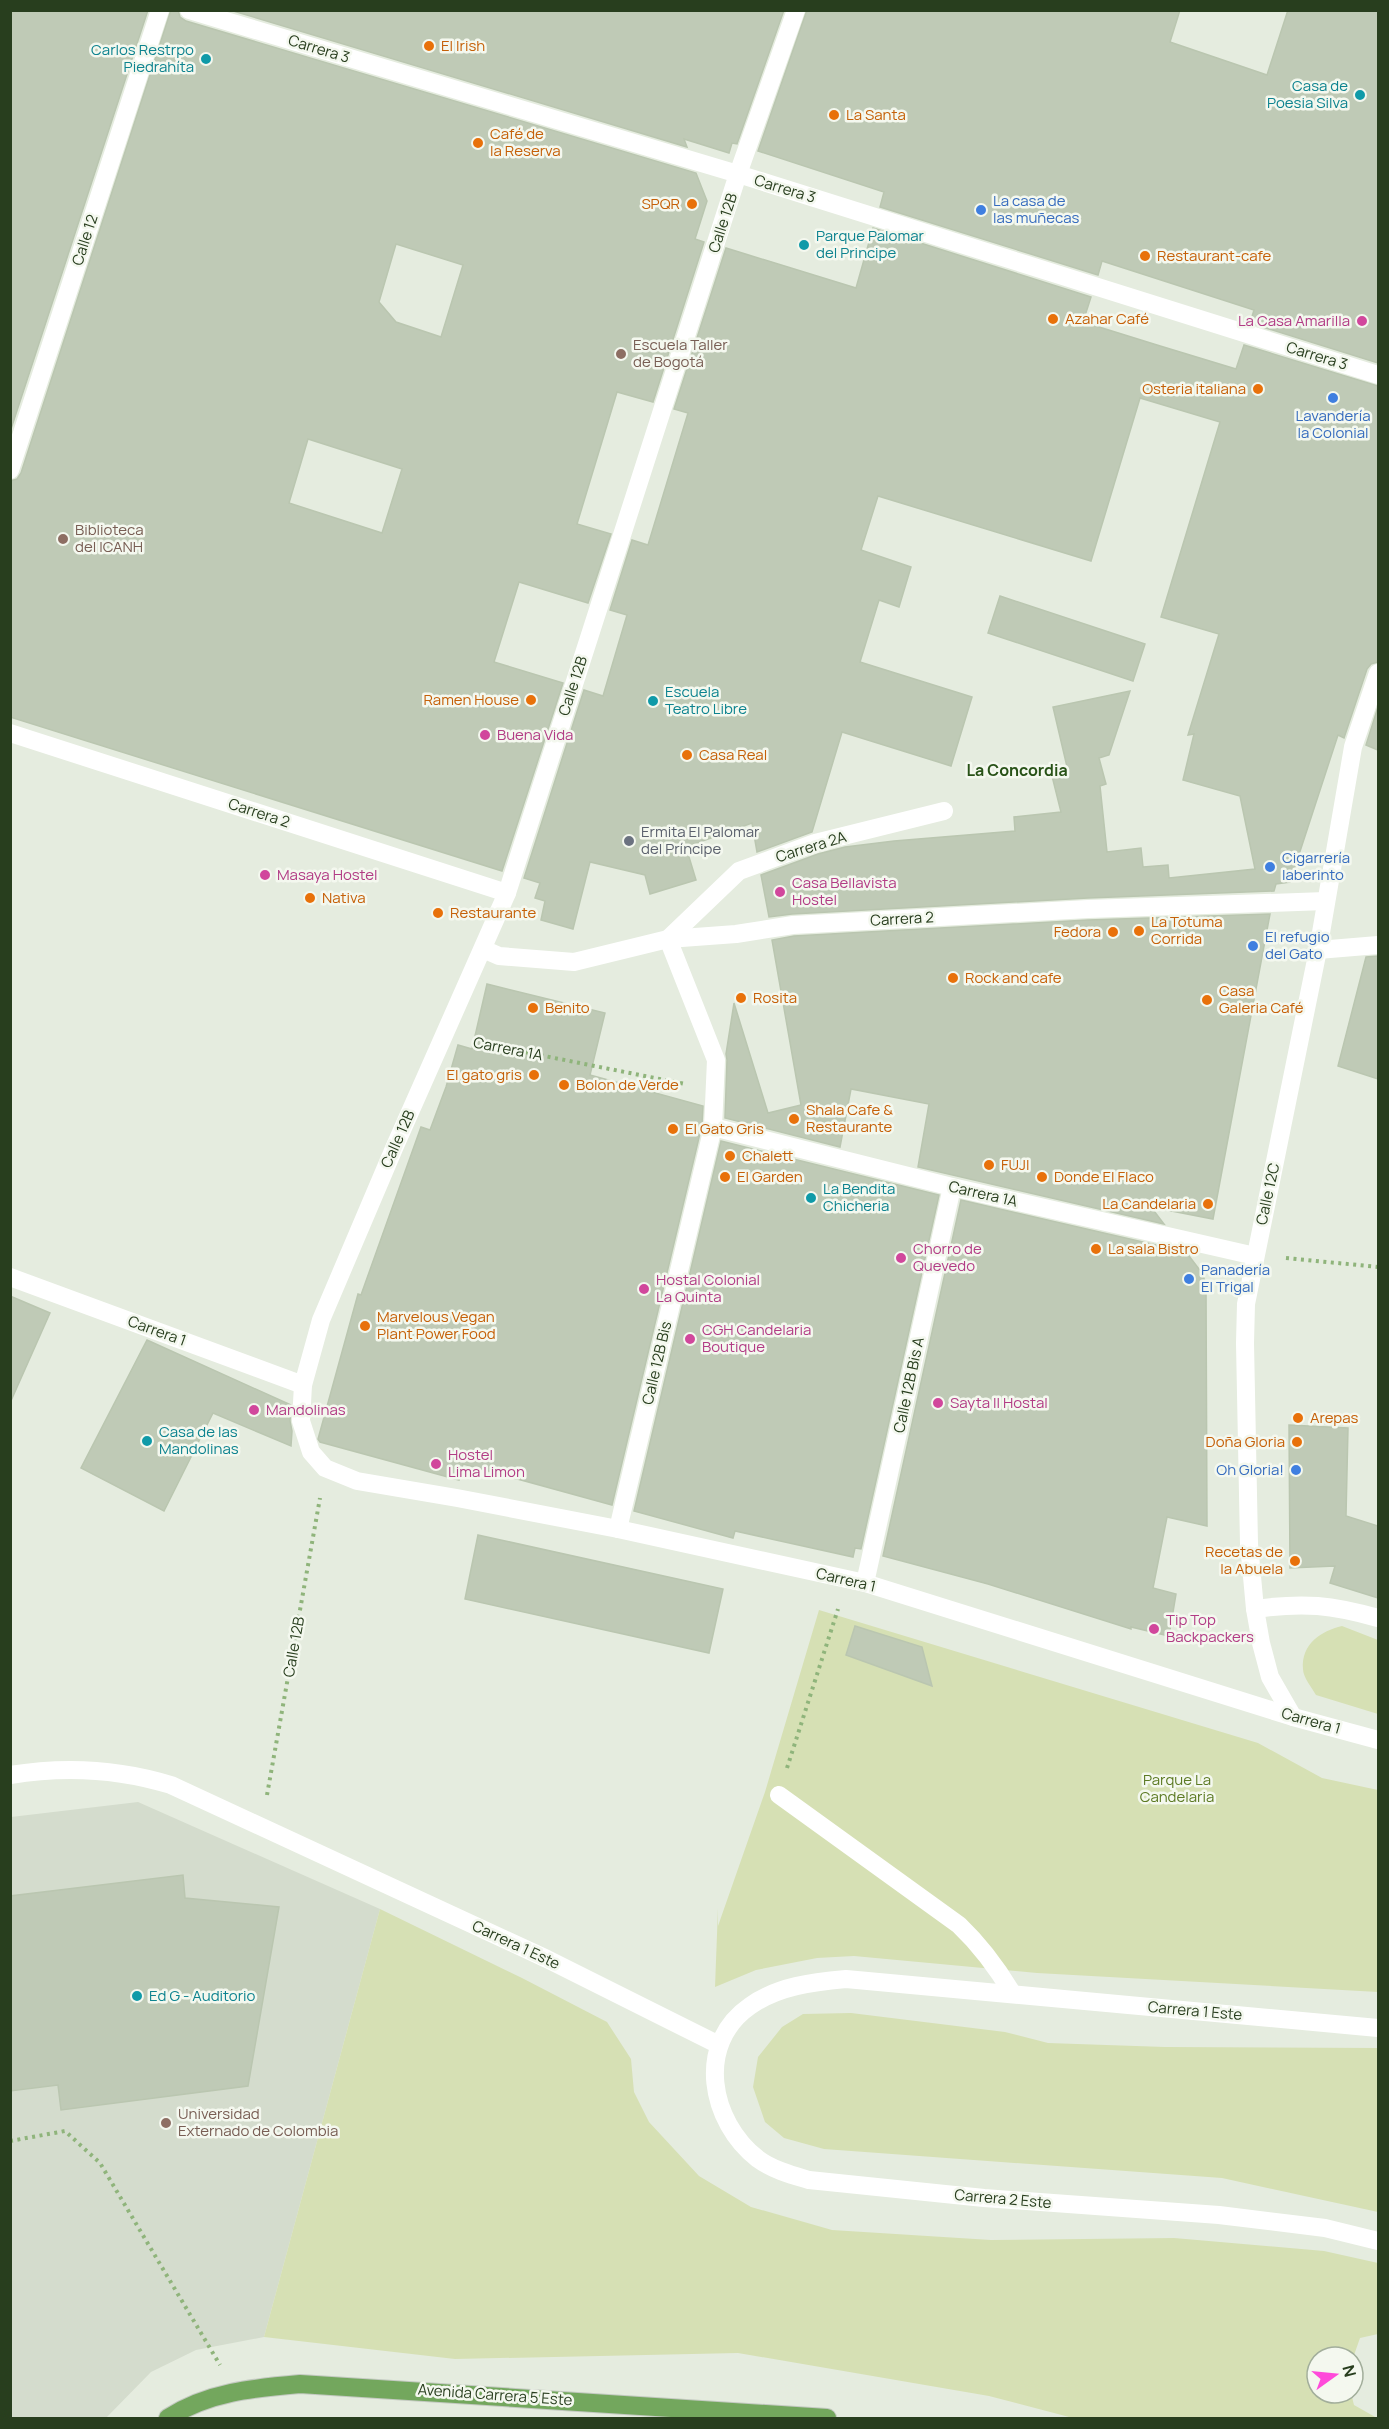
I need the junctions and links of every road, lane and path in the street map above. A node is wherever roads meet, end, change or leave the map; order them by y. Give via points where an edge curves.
1 (160, 10) edge
2 (189, 10) edge
3 (796, 10) edge
4 (738, 174) junction
5 (1378, 375) edge
6 (10, 471) edge
7 (1378, 673) edge
8 (10, 733) edge
9 (944, 812) dead end
10 (507, 893) junction
11 (1326, 901) junction
12 (668, 939) junction
13 (1378, 945) edge
14 (483, 949) junction
15 (1318, 950) junction
16 (444, 1036) junction
17 (713, 1090) junction
18 (713, 1126) junction
19 (952, 1187) junction
20 (1255, 1256) junction
21 (1378, 1267) edge
22 (10, 1277) edge
23 (303, 1386) junction
24 (311, 1452) joint
25 (325, 1468) junction
26 (618, 1529) junction
27 (856, 1581) junction
28 (1255, 1610) junction
29 (1378, 1618) edge
30 (1293, 1717) junction
31 (1378, 1740) edge
32 (10, 1775) edge
33 (779, 1795) joint
34 (261, 1826) junction
35 (1012, 1993) junction
36 (1378, 2028) edge
37 (719, 2045) junction
38 (10, 2141) edge
39 (1378, 2241) edge
40 (234, 2391) junction
41 (168, 2418) edge
42 (828, 2418) edge

1 - 6 street, Calle 12
2 - 4 street, Carrera 3
3 - 4 street, Calle 12B
4 - 5 street, Carrera 3
4 - 10 street, Calle 12B
7 - 11 street, Calle 12C via 1353,747
8 - 10 street, Carrera 2
9 - 12 street, Carrera 2A via 815,843 739,871
10 - 14 street, Calle 12B
11 - 12 street, Carrera 2 via 804,925
11 - 15 street, Calle 12C
12 - 14 street, Carrera 2 via 574,962 499,956
12 - 17 street, Calle 12B Bis via 716,1060
13 - 15 street
14 - 16 street, Calle 12B
15 - 20 street, Calle 12C
16 - 17 path, Carrera 1A
16 - 23 street, Calle 12B via 326,1310
17 - 18 street, Calle 12B Bis
18 - 19 street, Carrera 1A
18 - 26 street, Calle 12B Bis
19 - 20 street, Carrera 1A
19 - 27 street, Calle 12B Bis A
20 - 21 path
20 - 28 street, Calle 12C via 1246,1304 1245,1343 1249,1544
22 - 23 street, Carrera 1
23 - 24 street, Calle 12B via 301,1421
24 - 25 street, Carrera 1
25 - 26 street, Carrera 1 via 357,1481
25 - 34 path, Calle 12B
26 - 27 street, Carrera 1
27 - 30 street, Carrera 1
27 - 33 path
28 - 29 street via 1301,1604
28 - 30 street, Calle 12C via 1270,1677
30 - 31 street, Carrera 1
32 - 34 street, Carrera 1 Este via 84,1770 146,1777
33 - 35 street via 959,1925 994,1962
34 - 37 street, Carrera 1 Este via 547,1959
35 - 36 street, Carrera 1 Este
35 - 37 street, Carrera 1 Este via 846,1979 797,1985 749,2006 731,2023
37 - 39 street, Carrera 2 Este via 714,2067 715,2092 724,2114 740,2140 759,2160 784,2173 809,2180 914,2191 1324,2228
38 - 40 path via 65,2131 100,2163
40 - 41 main road, Avenida Carrera 5 Este
40 - 42 main road, Avenida Carrera 5 Este via 300,2384 343,2385

